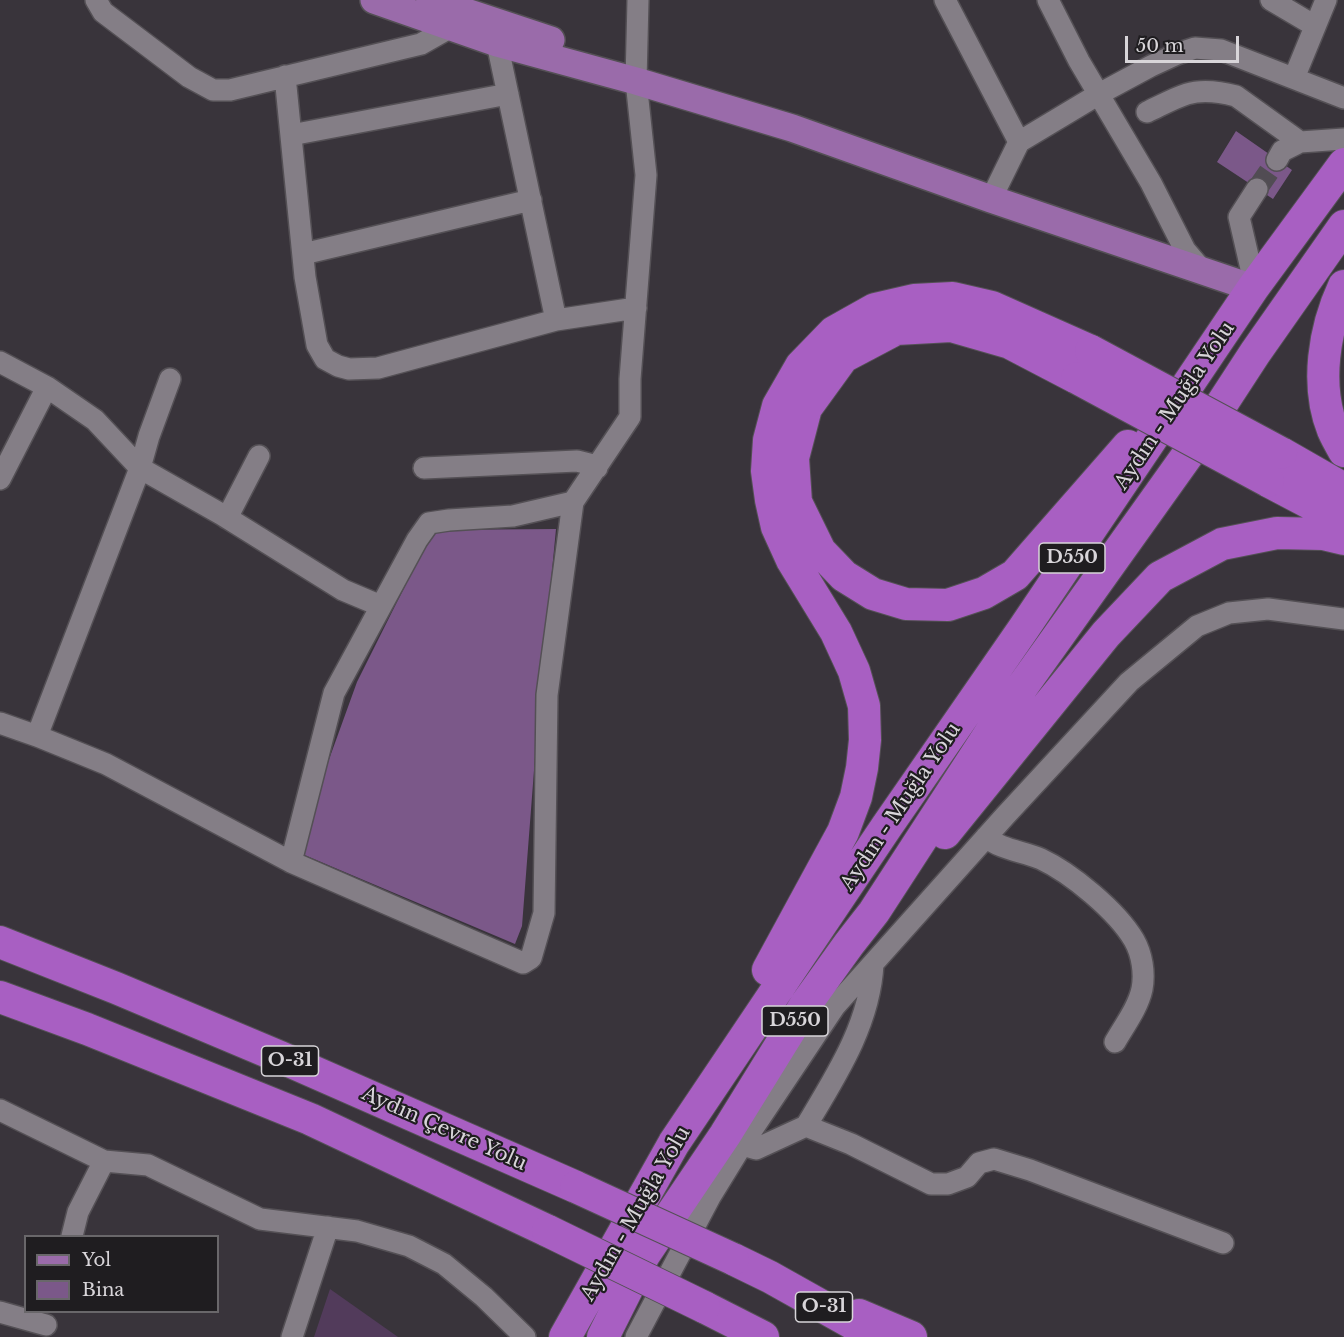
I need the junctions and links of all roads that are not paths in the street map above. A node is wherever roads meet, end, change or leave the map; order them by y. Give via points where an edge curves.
1 (96, 0) edge
2 (374, 0) edge
3 (430, 0) edge
4 (638, 0) edge
5 (945, 0) edge
6 (1048, 0) edge
7 (1271, 0) edge
8 (1326, 0) edge
9 (490, 21) edge
10 (1315, 26) junction
11 (451, 27) junction
12 (285, 76) junction
13 (1294, 78) junction
14 (636, 81) junction
15 (508, 94) junction
16 (1099, 94) junction
17 (1344, 98) edge
18 (1147, 112) dead end
19 (291, 135) junction
20 (1344, 139) edge
21 (1019, 142) junction
22 (1300, 142) junction
23 (1277, 160) tunnel mouth
24 (1344, 164) edge
25 (1257, 189) tunnel mouth
26 (991, 199) junction
27 (531, 200) junction
28 (1344, 226) edge
29 (303, 254) junction
30 (1203, 271) junction
31 (1344, 286) edge
32 (1252, 291) junction
33 (636, 308) junction
34 (556, 320) junction
35 (0, 362) edge
36 (1084, 364) junction
37 (170, 379) dead end
38 (47, 387) junction
39 (1344, 451) edge
40 (259, 456) dead end
41 (140, 468) junction
42 (424, 468) dead end
43 (597, 468) junction
44 (0, 479) edge
45 (1344, 489) edge
46 (573, 502) junction
47 (227, 518) junction
48 (1344, 521) edge
49 (1344, 539) edge
50 (381, 606) junction
51 (1344, 619) edge
52 (0, 723) edge
53 (37, 736) junction
54 (986, 837) junction
55 (291, 862) junction
56 (874, 912) junction
57 (0, 942) edge
58 (873, 964) junction
59 (0, 997) edge
60 (1115, 1042) dead end
61 (0, 1110) edge
62 (806, 1126) junction
63 (734, 1140) junction
64 (674, 1143) junction
65 (104, 1161) junction
66 (328, 1227) junction
67 (72, 1235) edge
68 (1223, 1243) dead end
69 (770, 1277) junction
70 (0, 1312) edge
71 (706, 1323) edge
72 (48, 1324) edge
73 (292, 1337) edge
74 (525, 1337) edge
75 (565, 1337) edge
76 (603, 1337) edge
77 (636, 1337) edge
78 (763, 1337) edge
79 (878, 1337) edge
80 (911, 1337) edge

1 - 12 street via 103,12 189,77 213,90 230,90
2 - 11 main road
3 - 9 main road
4 - 14 street
5 - 21 street
6 - 16 street
7 - 10 street
8 - 10 street
9 - 11 main road
9 - 14 main road
9 - 15 street
10 - 13 street
11 - 12 street via 421,44
12 - 19 street
13 - 16 street via 1221,50 1195,48
13 - 17 street
14 - 26 main road via 792,128
14 - 33 street via 646,176
15 - 19 street
15 - 27 street
16 - 21 street
16 - 30 street via 1185,250
18 - 22 street via 1188,93 1225,93 1236,96
19 - 29 street
20 - 22 street
21 - 26 street
22 - 23 street via 1282,151
24 - 32 highway, D550
25 - 32 street via 1239,217
26 - 30 main road
27 - 29 street
27 - 34 street
28 - 56 highway, Aydın - Muğla Yolu / D550 via 1199,439 1002,715
29 - 34 street via 317,345 325,359 349,369 378,368
30 - 32 main road
31 - 39 highway via 1323,363 1325,399 1333,430
32 - 36 highway via 1200,350 1131,441 1015,575 984,593 948,605 906,604 873,594 843,576 820,551 796,502 793,458 806,408 843,357 896,329 951,326
32 - 64 highway, Aydın - Muğla Yolu / D550
33 - 34 street
33 - 43 street via 630,417
35 - 38 street
36 - 45 highway, bridge via 1281,453
36 - 48 highway, bridge via 1268,481
36 - 64 highway via 992,307 953,298 914,300 875,309 834,332 801,366 778,406 769,440 767,471 777,527 854,671 864,706 866,740 856,797 843,832
37 - 41 street
38 - 41 street via 95,420
38 - 44 street
40 - 47 street
41 - 47 street
41 - 53 street
42 - 43 street via 577,461
43 - 46 street
46 - 50 street via 513,516 429,523
46 - 55 street via 547,695 543,913 531,957 523,963
47 - 50 street via 343,590
49 - 56 highway via 1323,534 1277,533 1222,544 1160,577 1106,634 958,819
50 - 55 street via 334,693
51 - 54 street via 1268,609 1229,613 1197,626 1129,682
52 - 53 street
53 - 55 street via 106,764
54 - 58 street
54 - 60 street via 1068,874 1116,917 1134,940 1142,964 1142,989
56 - 63 highway, Aydın - Muğla Yolu / D550 via 806,1004
57 - 69 highway, Aydın Çevre Yolu / O-31, bridge via 193,1020 576,1187
58 - 62 street via 866,1008 845,1059
58 - 63 street via 835,1006
59 - 71 highway, O-31, bridge via 310,1119 548,1231
61 - 65 street
62 - 63 street via 756,1149
62 - 68 street via 931,1184 948,1185 967,1177 979,1163 994,1159
63 - 76 highway, Aydın - Muğla Yolu / D550 via 644,1255
63 - 77 street via 710,1197
64 - 75 highway, Aydın - Muğla Yolu / D550
65 - 66 street via 148,1165 260,1219
65 - 67 street via 78,1212
66 - 73 street
66 - 74 street via 408,1246 444,1264
69 - 79 highway, Aydın Çevre Yolu / O-31
69 - 80 highway
70 - 72 street
71 - 78 highway

